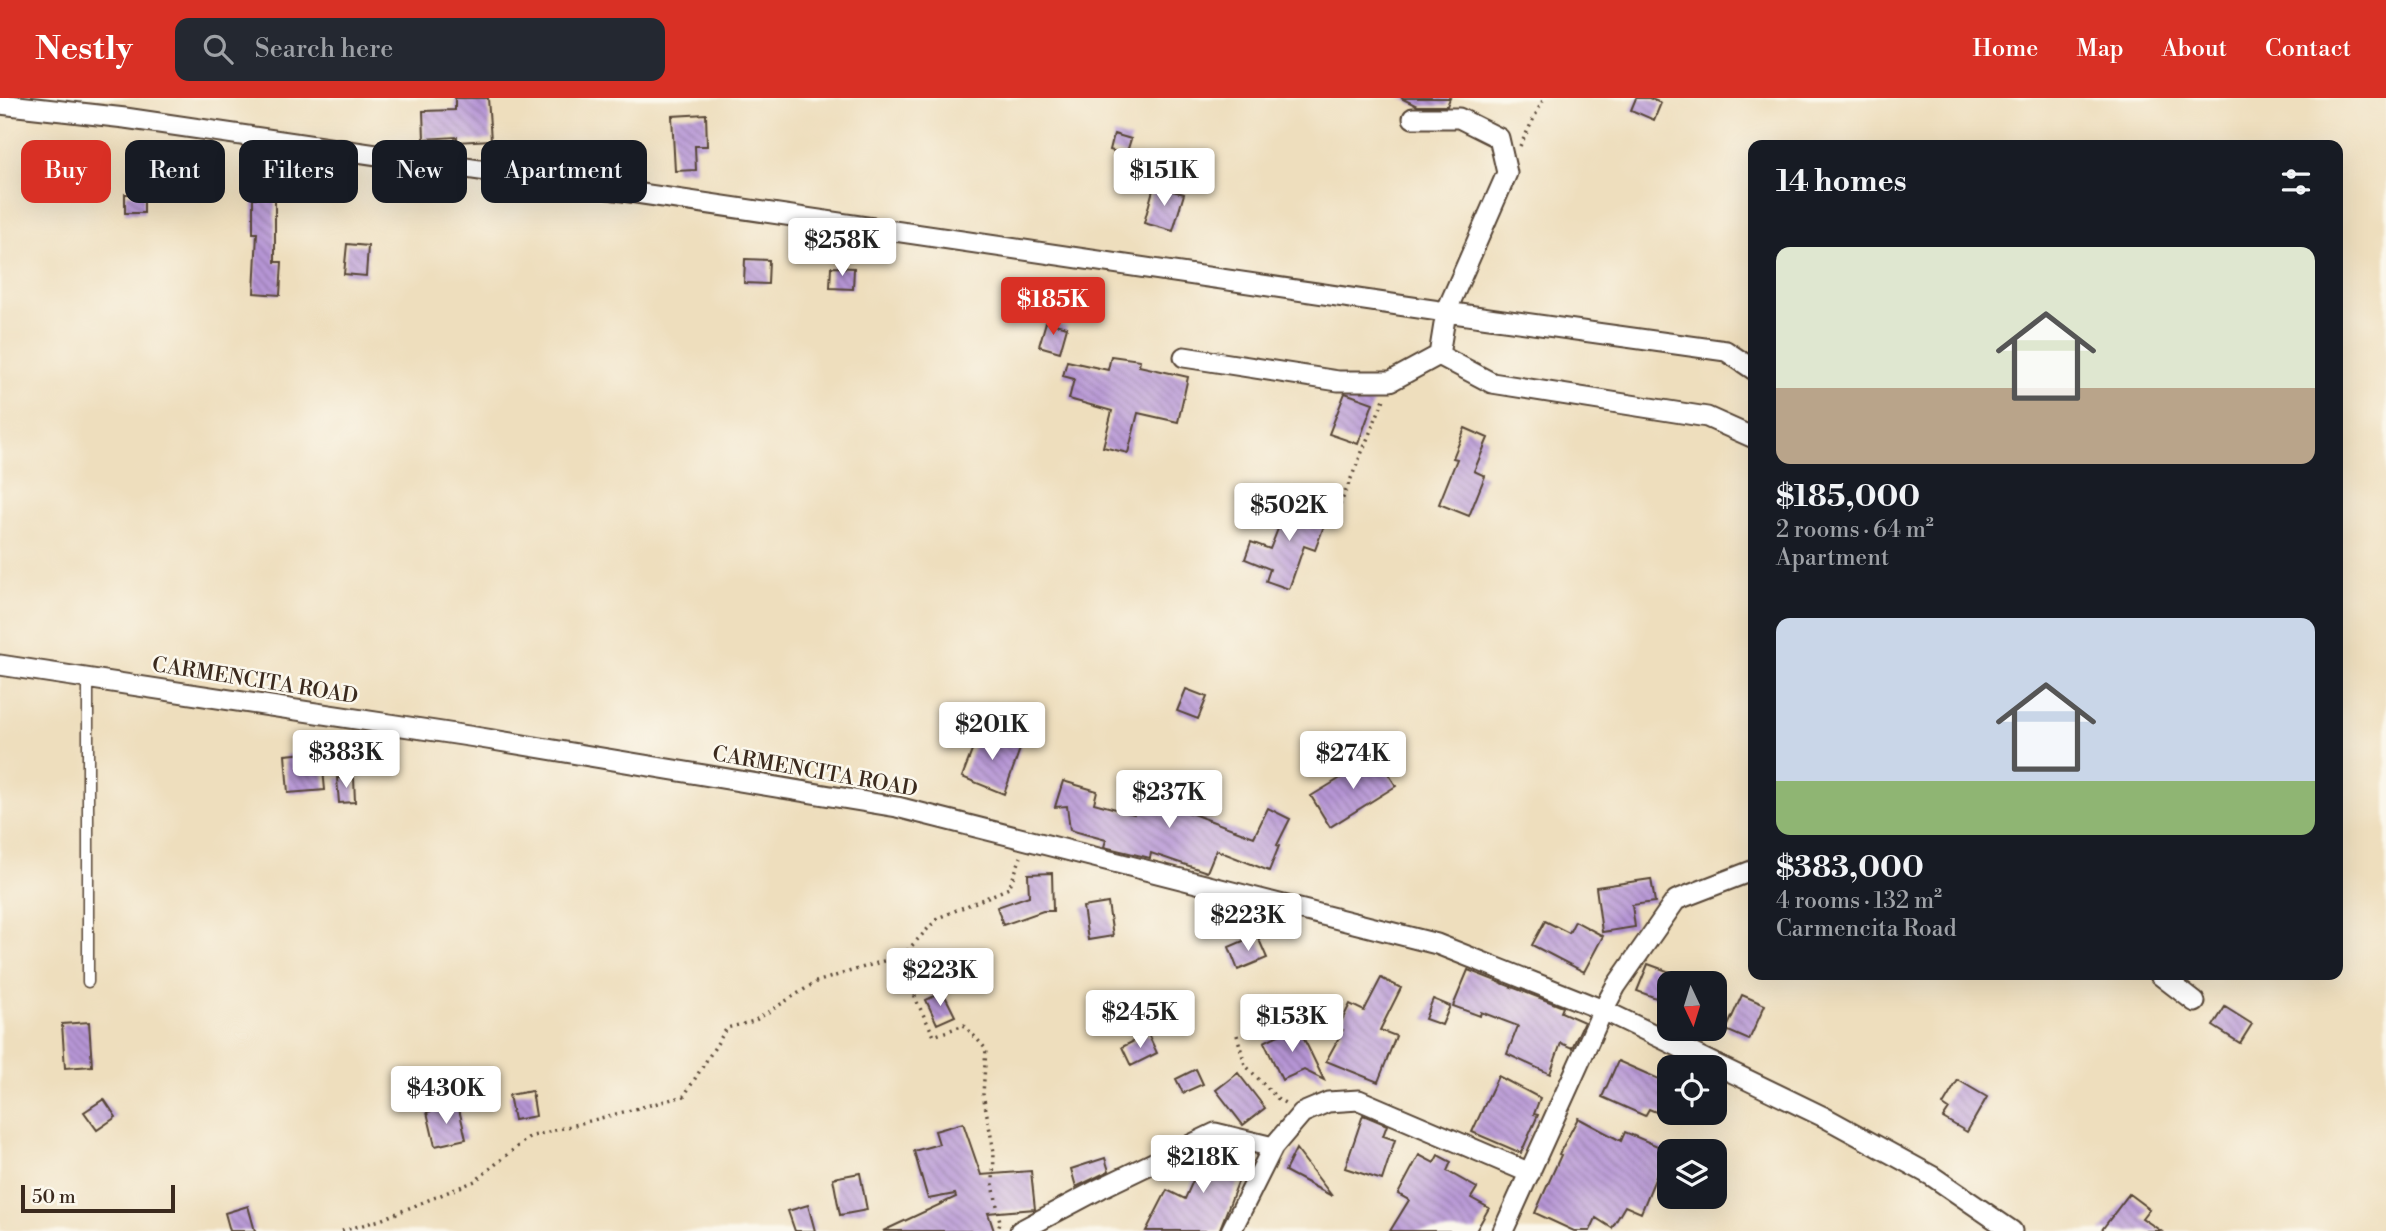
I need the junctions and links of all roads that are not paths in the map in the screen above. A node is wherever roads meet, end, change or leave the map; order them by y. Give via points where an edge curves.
1 (0, 104) edge
2 (1413, 118) dead end
3 (1447, 312) junction
4 (1439, 355) junction
5 (1184, 357) dead end
6 (1748, 366) edge
7 (1748, 435) edge
8 (0, 666) edge
9 (88, 679) junction
10 (1748, 872) edge
11 (2166, 980) edge
12 (88, 982) dead end
13 (2195, 1002) dead end
14 (1603, 1010) junction
15 (1273, 1147) junction
16 (1530, 1173) junction
17 (1020, 1231) edge
18 (1231, 1231) edge
19 (1503, 1231) edge
20 (2012, 1231) edge

1 - 3 street via 125,117
2 - 3 street via 1459,118 1499,138 1507,173
3 - 4 street
3 - 6 street via 1726,351
4 - 5 street via 1391,381 1338,381
4 - 7 street via 1492,383 1707,417
8 - 9 street, CARMENCITA ROAD
9 - 12 lane
9 - 14 street, CARMENCITA ROAD via 897,807 1437,944
10 - 14 street via 1676,900
11 - 13 street
14 - 16 street
14 - 20 street, CARMENCITA ROAD via 1824,1117 1932,1176
15 - 16 street via 1302,1113 1328,1102 1359,1100
15 - 17 street via 1215,1133
15 - 18 street
16 - 19 street

